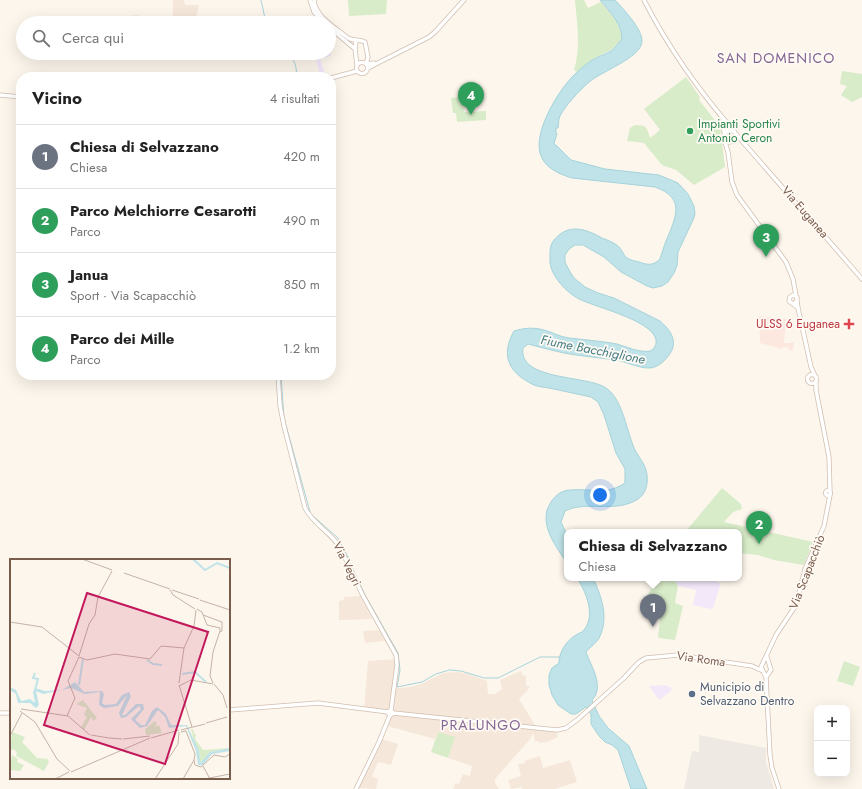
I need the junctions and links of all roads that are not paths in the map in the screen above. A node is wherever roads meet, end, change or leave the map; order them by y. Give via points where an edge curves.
1 (310, 0) edge
2 (314, 0) edge
3 (464, 0) edge
4 (644, 0) edge
5 (318, 16) edge
6 (321, 16) edge
7 (336, 28) edge
8 (336, 33) edge
9 (356, 41) junction
10 (355, 49) junction
11 (357, 66) junction
12 (367, 66) junction
13 (357, 71) junction
14 (336, 77) edge
15 (0, 95) edge
16 (16, 97) edge
17 (719, 113) junction
18 (724, 132) junction
19 (735, 132) junction
20 (724, 139) junction
21 (732, 141) junction
22 (747, 147) junction
23 (728, 151) junction
24 (862, 279) edge
25 (795, 296) junction
26 (793, 304) junction
27 (798, 308) junction
28 (811, 368) junction
29 (810, 375) junction
30 (815, 376) junction
31 (278, 380) edge
32 (816, 381) junction
33 (810, 383) junction
34 (816, 390) junction
35 (767, 656) junction
36 (763, 664) junction
37 (769, 665) junction
38 (752, 666) junction
39 (763, 671) junction
40 (769, 673) junction
41 (766, 677) junction
42 (230, 710) edge
43 (390, 713) junction
44 (356, 789) edge
45 (779, 789) edge

1 - 5 street
2 - 6 street via 316,10
3 - 12 street via 429,37
4 - 17 street, Via Euganea via 674,52
7 - 9 street
8 - 10 street
9 - 10 street
9 - 12 street via 362,40 366,44
10 - 11 street
11 - 12 street via 362,63
11 - 13 street
12 - 13 street via 364,74
13 - 14 street
15 - 16 street
17 - 18 street, Via Euganea
17 - 19 street, Via Euganea
18 - 19 street
18 - 20 street, Via Euganea
19 - 21 street via 736,138
19 - 22 street, Via Euganea
20 - 21 street, Via Euganea
20 - 23 street, Via Scapacchiò
21 - 22 street, Via Euganea via 738,141
21 - 23 street, Via Scapacchiò
22 - 24 street, Via Euganea
23 - 25 street, Via Scapacchiò via 732,182 737,195 786,262 793,279
25 - 26 street
25 - 26 street via 790,297 789,301
25 - 27 street, Via Scapacchiò
26 - 27 street
27 - 28 street, Via Scapacchiò
28 - 29 street, Via Scapacchiò
28 - 30 street, Via Scapacchiò
29 - 30 street
29 - 33 street, Via Scapacchiò
30 - 32 street, Via Scapacchiò
31 - 43 street, Via Vegri via 284,426 305,508 312,519 340,547 362,594 396,655 397,665
32 - 33 street
32 - 34 street, Via Scapacchiò
33 - 34 street, Via Scapacchiò
34 - 35 street, Via Scapacchiò via 829,457 828,506 824,526 805,569 796,605 776,635
35 - 36 street, Via Scapacchiò
35 - 37 street
36 - 37 street
36 - 38 street, Via Roma
36 - 39 street
37 - 40 street
38 - 39 street, Via Roma
38 - 43 street, Via Roma via 678,655 646,658 577,720 555,730
39 - 40 street
39 - 41 street
40 - 41 street
41 - 45 street via 770,755
42 - 43 street via 318,703
43 - 44 street, Via Vegri via 380,742

